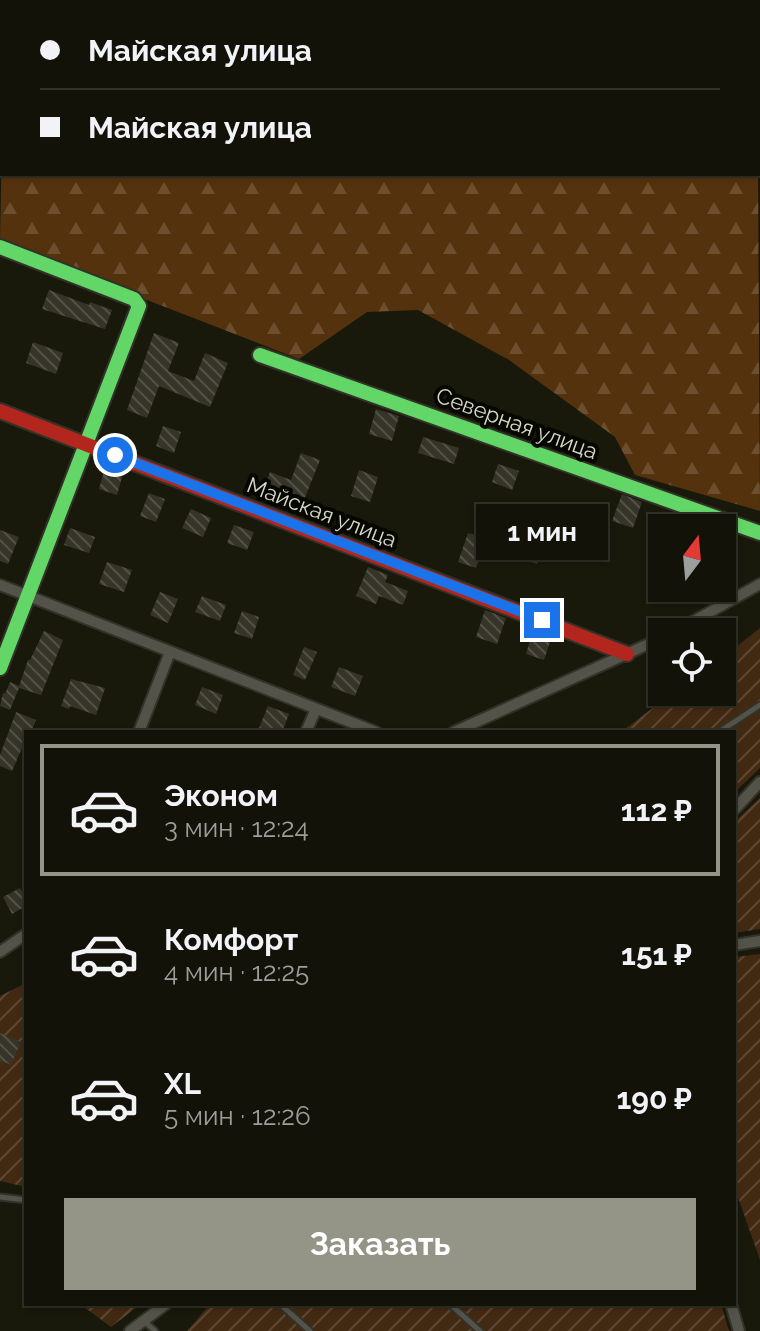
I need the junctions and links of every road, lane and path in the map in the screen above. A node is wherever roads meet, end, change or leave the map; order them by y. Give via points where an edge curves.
1 (0, 247) edge
2 (260, 355) dead end
3 (0, 411) edge
4 (86, 444) junction
5 (760, 533) edge
6 (760, 584) edge
7 (0, 585) edge
8 (28, 596) junction
9 (699, 618) edge
10 (648, 644) edge
11 (170, 652) junction
12 (627, 654) junction
13 (0, 668) edge
14 (760, 705) edge
15 (316, 709) junction
16 (140, 730) edge
17 (307, 730) edge
18 (371, 730) edge
19 (458, 730) edge
20 (722, 730) edge
21 (760, 782) edge
22 (736, 808) edge
23 (24, 935) edge
24 (760, 941) edge
25 (736, 945) edge
26 (0, 952) edge
27 (0, 1197) edge
28 (24, 1200) edge
29 (163, 1306) edge
30 (282, 1306) edge
31 (452, 1306) edge
32 (732, 1306) edge
33 (144, 1321) junction
34 (130, 1331) edge
35 (155, 1331) edge
36 (310, 1331) edge
37 (480, 1331) edge
38 (739, 1331) edge

1 - 4 street via 138,301
2 - 5 street, Северная улица
3 - 4 street, Майская улица
4 - 8 street
4 - 12 street, Майская улица
6 - 9 street
7 - 8 street
8 - 11 street
8 - 13 street
10 - 12 street
11 - 15 street
11 - 16 street
12 - 19 street
14 - 20 lane
15 - 17 street
15 - 18 street
21 - 22 street
23 - 26 street
24 - 25 street
27 - 28 lane
29 - 33 street
30 - 36 lane
31 - 37 lane
32 - 38 street
33 - 34 street
33 - 35 lane

